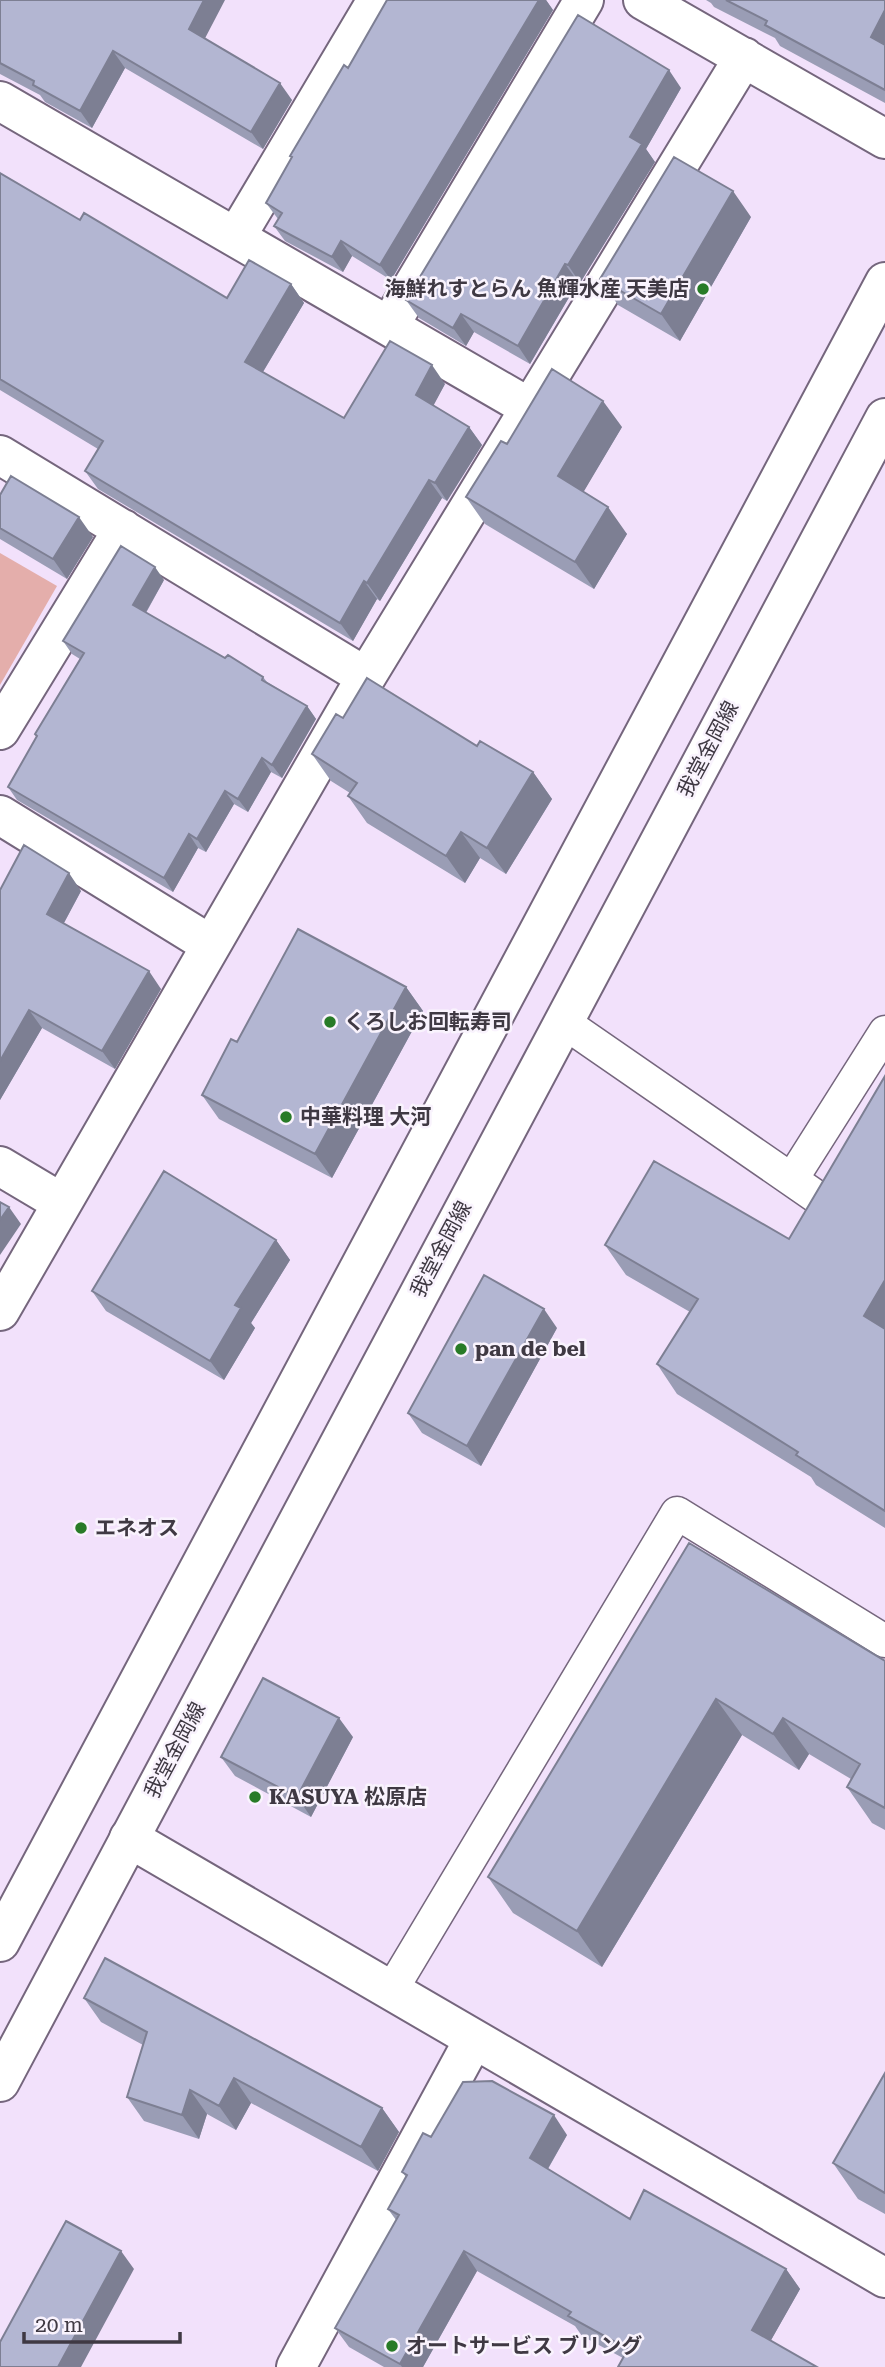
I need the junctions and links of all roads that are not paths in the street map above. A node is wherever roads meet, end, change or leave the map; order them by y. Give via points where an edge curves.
1 (377, 0) edge
2 (584, 0) edge
3 (643, 0) edge
4 (744, 57) junction
5 (0, 101) edge
6 (885, 139) edge
7 (236, 237) junction
8 (885, 282) edge
9 (389, 327) junction
10 (530, 408) junction
11 (885, 418) edge
12 (0, 455) edge
13 (123, 529) junction
14 (366, 677) junction
15 (0, 730) edge
16 (0, 815) edge
17 (211, 945) junction
18 (562, 1021) junction
19 (885, 1032) edge
20 (0, 1166) edge
21 (792, 1179) junction
22 (821, 1200) edge
23 (62, 1203) junction
24 (0, 1311) edge
25 (885, 1641) edge
26 (129, 1838) junction
27 (0, 1942) edge
28 (391, 1991) junction
29 (474, 2039) junction
30 (0, 2082) edge
31 (885, 2278) edge
32 (296, 2367) edge

1 - 7 street
2 - 9 street
3 - 4 street
4 - 6 street
4 - 10 street
5 - 7 street
7 - 9 street
8 - 27 street
9 - 10 street
10 - 14 street
11 - 18 street, 我堂金岡線
12 - 13 street
13 - 14 street
13 - 15 street
14 - 17 street
16 - 17 street
17 - 23 street
18 - 21 lane
18 - 26 street, 我堂金岡線
19 - 21 lane
20 - 23 street
21 - 22 lane
23 - 24 street
25 - 28 lane via 677,1513
26 - 28 street
26 - 30 street, 我堂金岡線
28 - 29 street
29 - 31 street
29 - 32 street

